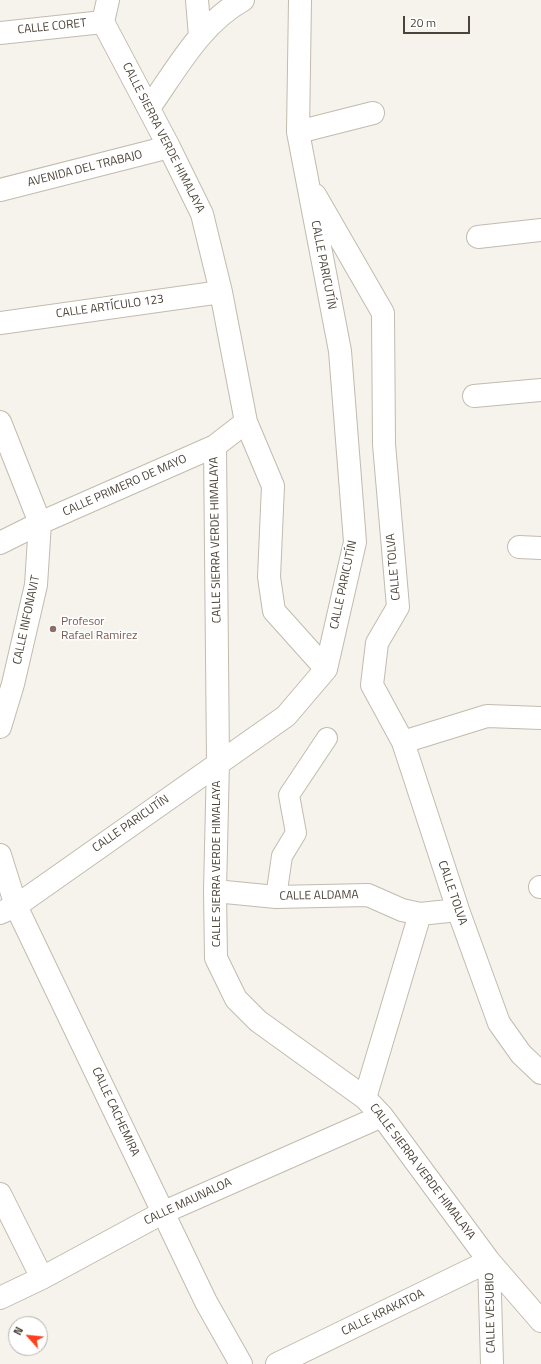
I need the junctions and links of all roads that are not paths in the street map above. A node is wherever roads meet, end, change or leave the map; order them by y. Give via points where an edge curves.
1 (108, 0) edge
2 (197, 0) edge
3 (243, 0) edge
4 (300, 0) edge
5 (103, 22) junction
6 (0, 33) edge
7 (200, 36) junction
8 (149, 108) junction
9 (373, 114) dead end
10 (298, 132) junction
11 (169, 147) junction
12 (307, 180) junction
13 (0, 190) edge
14 (541, 230) edge
15 (478, 237) dead end
16 (221, 292) junction
17 (0, 323) edge
18 (541, 390) edge
19 (474, 396) dead end
20 (0, 422) edge
21 (246, 422) junction
22 (215, 446) junction
23 (40, 523) junction
24 (0, 544) edge
25 (519, 547) dead end
26 (541, 548) edge
27 (326, 669) junction
28 (541, 718) edge
29 (0, 727) edge
30 (327, 738) dead end
31 (403, 742) junction
32 (218, 762) junction
33 (0, 855) edge
34 (215, 892) junction
35 (276, 897) junction
36 (8, 909) edge
37 (458, 910) junction
38 (420, 914) junction
39 (531, 1052) edge
40 (541, 1073) edge
41 (365, 1098) junction
42 (382, 1116) junction
43 (0, 1194) edge
44 (162, 1212) junction
45 (489, 1261) junction
46 (42, 1278) junction
47 (0, 1298) edge
48 (541, 1321) edge
49 (241, 1364) edge
50 (277, 1364) edge
51 (492, 1364) edge

1 - 5 street
2 - 7 street
3 - 7 street via 232,6
4 - 10 street, CALLE PARICUTÍN
5 - 6 street, CALLE CORET
5 - 8 street, CALLE SIERRA VERDE HIMALAYA
7 - 8 street
8 - 11 street, CALLE SIERRA VERDE HIMALAYA
9 - 10 street
10 - 12 street, CALLE PARICUTÍN
11 - 13 street, AVENIDA DEL TRABAJO
11 - 16 street, CALLE SIERRA VERDE HIMALAYA via 202,214
12 - 27 street, CALLE PARICUTÍN via 340,351 355,542
12 - 31 street, CALLE TOLVA via 383,314 384,444 398,607 377,643 372,685
14 - 15 street
16 - 17 street, CALLE ARTÍCULO 123
16 - 21 street, CALLE SIERRA VERDE HIMALAYA
18 - 19 street
20 - 23 street, CALLE INFONAVIT
21 - 22 street, CALLE PRIMERO DE MAYO
21 - 27 street, CALLE SIERRA VERDE HIMALAYA via 273,486 269,577 274,611
22 - 23 street, CALLE PRIMERO DE MAYO
22 - 32 street, CALLE SIERRA VERDE HIMALAYA
23 - 24 street, CALLE PRIMERO DE MAYO
23 - 29 street, CALLE INFONAVIT via 36,584 13,684
25 - 26 street
27 - 32 street, CALLE PARICUTÍN via 286,716
28 - 31 street via 487,716
30 - 35 street via 289,795 296,833 282,856
31 - 37 street, CALLE TOLVA
32 - 34 street, CALLE SIERRA VERDE HIMALAYA
32 - 36 street, CALLE PARICUTÍN
33 - 36 street, CALLE CACHEMIRA
34 - 35 street, CALLE ALDAMA
34 - 41 street, CALLE SIERRA VERDE HIMALAYA via 216,958 236,999 258,1021
35 - 38 street, CALLE ALDAMA via 368,895 402,910
36 - 44 street, CALLE CACHEMIRA
37 - 38 street, CALLE ALDAMA
37 - 39 street, CALLE TOLVA via 499,1023
38 - 41 street
39 - 40 street, CALLE TOLVA
41 - 42 street, CALLE SIERRA VERDE HIMALAYA
42 - 44 street, CALLE MAUNALOA
42 - 45 street, CALLE SIERRA VERDE HIMALAYA
43 - 46 street
44 - 46 street, CALLE MAUNALOA
44 - 49 street, CALLE CACHEMIRA via 206,1302
45 - 48 street, CALLE SIERRA VERDE HIMALAYA
45 - 50 street, CALLE KRAKATOA
45 - 51 street, CALLE VESUBIO
46 - 47 street, CALLE MAUNALOA

